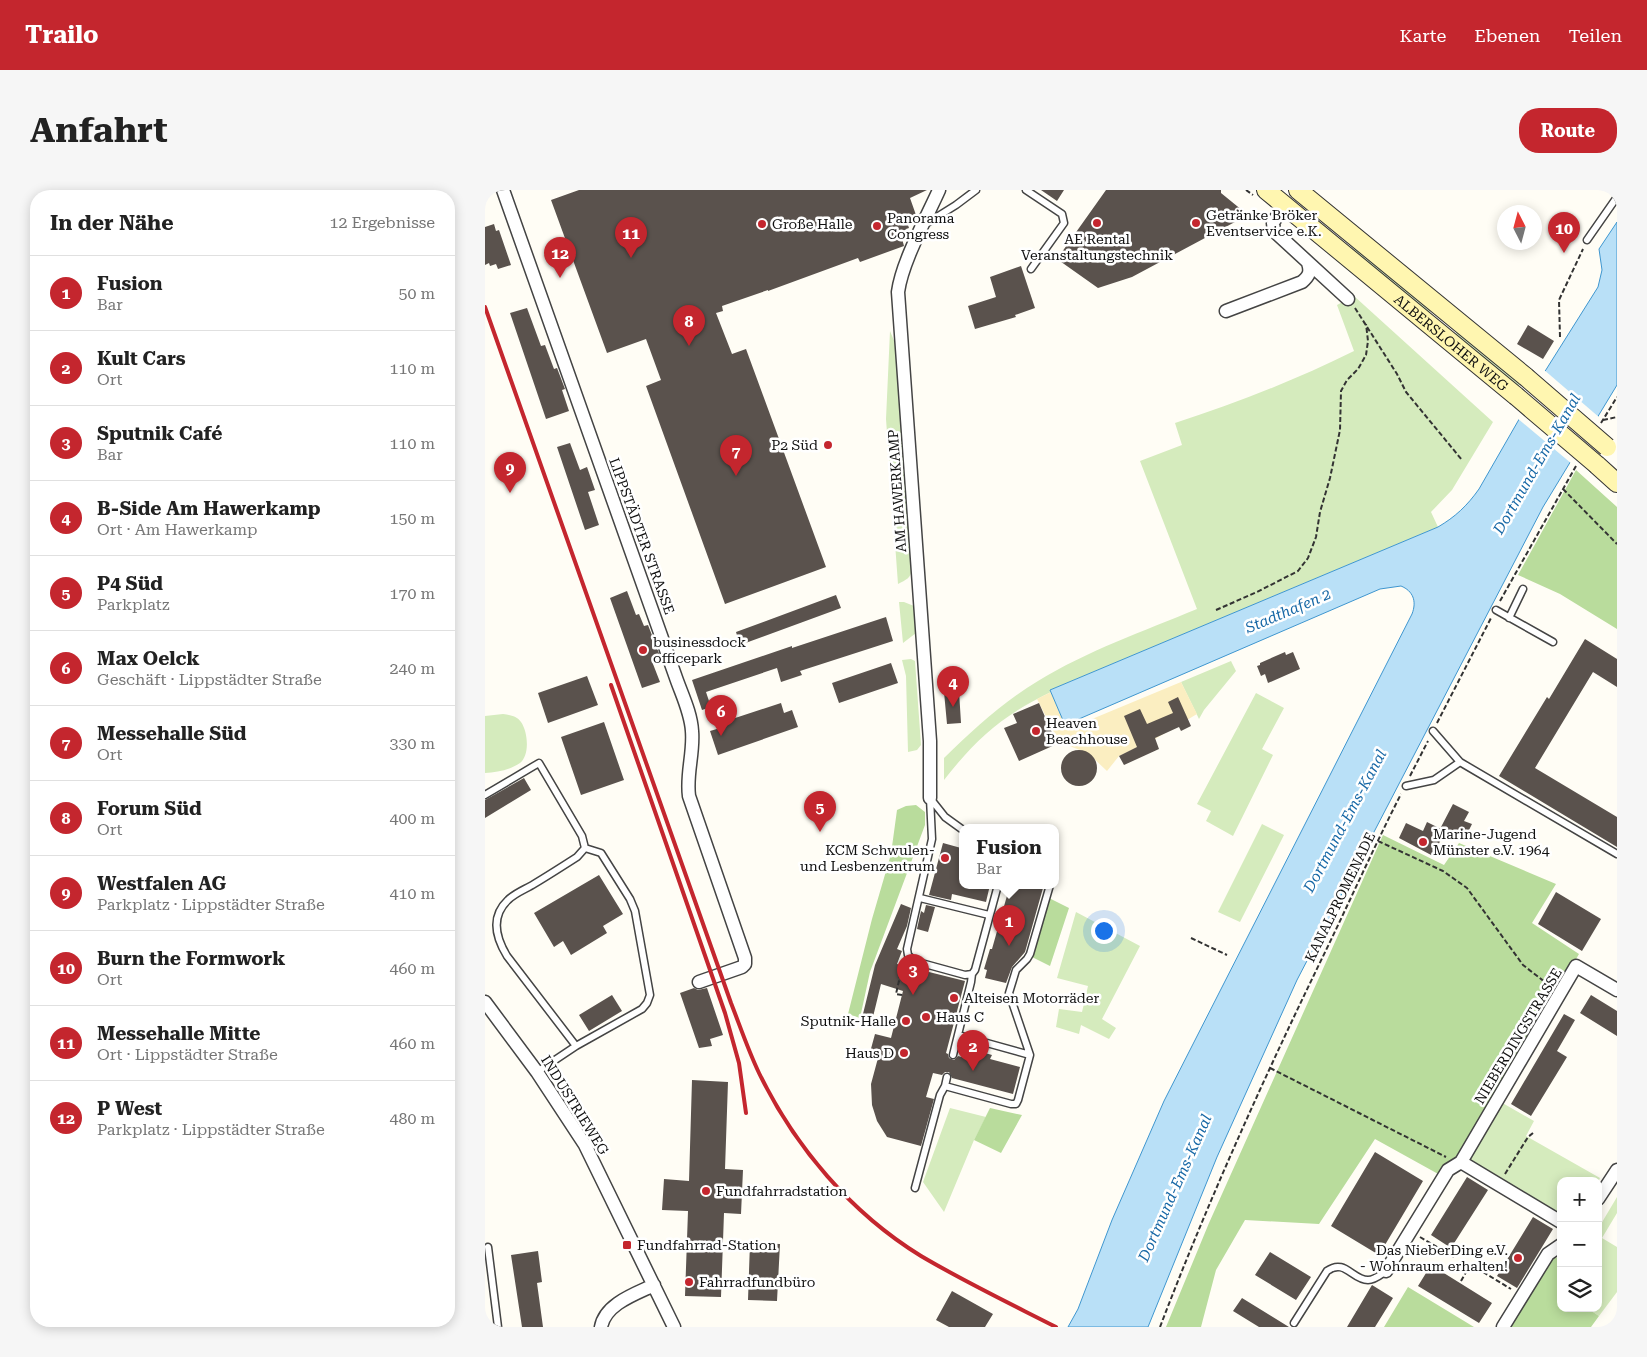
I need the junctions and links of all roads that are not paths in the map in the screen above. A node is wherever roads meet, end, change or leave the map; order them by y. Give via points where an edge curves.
1 (503, 190) edge
2 (939, 190) edge
3 (977, 190) edge
4 (1026, 190) edge
5 (1266, 190) edge
6 (1297, 190) edge
7 (1617, 196) edge
8 (1284, 204) junction
9 (923, 225) junction
10 (1587, 240) road end
11 (1308, 263) junction
12 (1031, 269) dead end
13 (1348, 299) road end
14 (1227, 311) dead end
15 (1612, 451) edge
16 (1617, 483) edge
17 (1523, 589) dead end
18 (1496, 610) road end
19 (1509, 618) junction
20 (1553, 642) dead end
21 (1433, 731) road end
22 (1460, 762) junction
23 (1406, 786) road end
24 (485, 795) edge
25 (930, 798) junction
26 (959, 827) edge
27 (585, 848) junction
28 (1617, 854) edge
29 (997, 889) edge
30 (1049, 889) edge
31 (920, 898) junction
32 (989, 915) junction
33 (971, 974) junction
34 (699, 982) dead end
35 (1617, 990) edge
36 (485, 1002) edge
37 (959, 1036) junction
38 (575, 1046) junction
39 (953, 1055) dead end
40 (1030, 1055) junction
41 (537, 1072) junction
42 (947, 1076) dead end
43 (945, 1086) junction
44 (1461, 1162) junction
45 (1617, 1170) edge
46 (915, 1188) dead end
47 (1602, 1193) edge
48 (1557, 1220) edge
49 (488, 1247) dead end
50 (1557, 1248) edge
51 (1386, 1271) joint
52 (654, 1285) junction
53 (1294, 1322) dead end
54 (497, 1327) edge
55 (601, 1327) edge
56 (674, 1327) edge
57 (1503, 1327) edge

1 - 34 street, LIPPSTÄDTER STRASSE via 691,723 689,796 745,958 742,967
2 - 9 street, AM HAWERKAMP
3 - 9 lane
4 - 12 lane via 1062,214 1063,223
5 - 8 main road, ALBERSLOHER WEG
6 - 8 main road, ALBERSLOHER WEG
6 - 15 main road, ALBERSLOHER WEG, bridge
7 - 10 lane
8 - 11 street, ALBERSLOHER WEG via 1276,214 1274,231
8 - 16 main road, ALBERSLOHER WEG, bridge
9 - 25 street, AM HAWERKAMP via 899,281 898,301 930,741
11 - 13 street, ALBERSLOHER WEG
11 - 14 street via 1310,270 1302,282
17 - 19 lane
18 - 19 lane
19 - 20 lane
21 - 22 lane
22 - 23 lane via 1434,780
22 - 28 lane
24 - 27 lane via 539,763 582,836
25 - 26 lane via 945,817
25 - 31 lane, AM HAWERKAMP via 932,839
27 - 38 lane via 601,853 630,899 639,928 650,995 642,1009
27 - 38 lane via 577,857 508,900 499,911 496,922 499,944
29 - 32 lane
30 - 40 lane via 1027,959 1016,970 1009,993
31 - 32 lane
31 - 33 lane, AM HAWERKAMP via 908,955 914,961
32 - 33 lane via 975,970
33 - 37 lane
35 - 44 street, NIEBERDINGSTRASSE via 1577,966
36 - 41 street, INDUSTRIEWEG
37 - 39 lane
37 - 40 lane
38 - 41 lane
40 - 43 lane via 1016,1104
41 - 52 street, INDUSTRIEWEG via 585,1145
42 - 43 lane
43 - 46 lane
44 - 48 street
44 - 51 street, NIEBERDINGSTRASSE via 1448,1170
45 - 47 street
49 - 54 lane
50 - 57 street via 1548,1254
51 - 53 lane via 1367,1280 1339,1266 1331,1268
52 - 55 street via 618,1304
52 - 56 street, INDUSTRIEWEG

